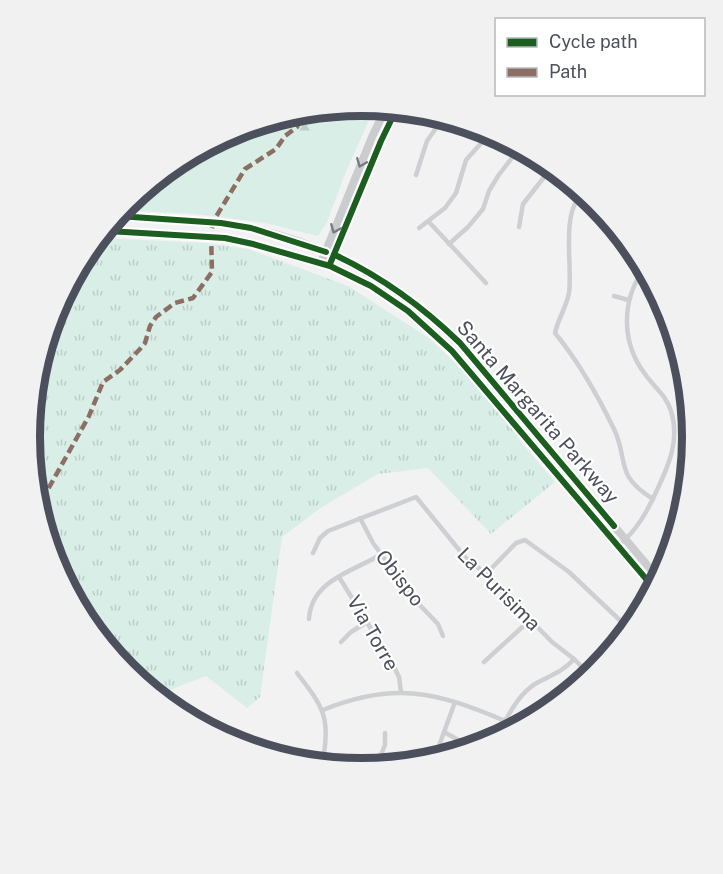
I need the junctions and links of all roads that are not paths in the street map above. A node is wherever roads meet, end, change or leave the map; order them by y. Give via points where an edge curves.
1 (382, 117) edge
2 (392, 118) edge
3 (438, 125) edge
4 (484, 140) edge
5 (514, 155) edge
6 (545, 173) edge
7 (416, 175) dead end
8 (577, 199) edge
9 (128, 217) edge
10 (429, 222) junction
11 (519, 227) dead end
12 (419, 228) dead end
13 (115, 231) edge
14 (449, 244) junction
15 (326, 252) junction
16 (335, 255) junction
17 (326, 265) junction
18 (640, 277) edge
19 (486, 283) dead end
20 (614, 296) dead end
21 (628, 300) junction
22 (653, 499) junction
23 (360, 518) junction
24 (626, 540) junction
25 (619, 546) junction
26 (313, 553) dead end
27 (382, 554) junction
28 (653, 572) edge
29 (486, 574) junction
30 (339, 577) junction
31 (648, 580) edge
32 (309, 619) dead end
33 (530, 620) junction
34 (367, 622) junction
35 (623, 623) edge
36 (443, 636) dead end
37 (341, 642) dead end
38 (574, 659) junction
39 (484, 662) dead end
40 (583, 668) edge
41 (297, 673) dead end
42 (401, 692) junction
43 (455, 702) junction
44 (323, 710) junction
45 (505, 721) junction
46 (508, 723) edge
47 (444, 732) junction
48 (386, 733) dead end
49 (462, 742) edge
50 (438, 749) edge
51 (324, 755) edge
52 (380, 757) edge

1 -> 15 main road
2 - 16 main road
3 - 7 street via 427,141
4 - 10 street via 466,160 456,193
5 - 14 street via 489,191 483,209
6 - 11 street via 524,204
8 - 22 street via 570,218 569,293 555,333 614,430 628,477
9 - 15 main road, Santa Margarita Parkway via 251,228
10 - 12 street
10 - 14 street
13 - 17 main road, Santa Margarita Parkway via 225,238
14 - 19 street
15 - 16 main road, Santa Margarita Parkway
15 - 17 main road
16 - 17 main road
16 - 24 main road, Santa Margarita Parkway via 377,277 440,323
17 - 25 main road, Santa Margarita Parkway via 371,286 432,331
18 - 21 street
20 - 21 street
21 - 22 street via 626,323 633,353 646,377 663,394 674,429 669,466
22 - 24 street
23 - 26 street via 328,531
23 - 27 street, Obispo
23 - 29 street, La Purisima via 415,497 451,542
24 - 25 street
24 - 28 main road, Santa Margarita Parkway
25 - 31 main road, Santa Margarita Parkway
27 - 30 street
27 - 36 street, Obispo via 438,624
29 - 33 street, La Purisima
29 - 35 street via 516,543 525,540 569,572
30 - 32 street via 318,592
30 - 34 street, Via Torre
33 - 38 street, La Purisima
33 - 39 street
34 - 37 street
34 - 42 street, Via Torre via 395,669
38 - 40 street, La Purisima
38 - 45 street via 557,674 527,690
41 - 44 street
42 - 43 street
42 - 44 street via 356,698
43 - 45 street
43 - 47 street
44 - 51 street via 327,730
45 - 46 street
47 - 49 street
47 - 50 street
48 - 52 street

